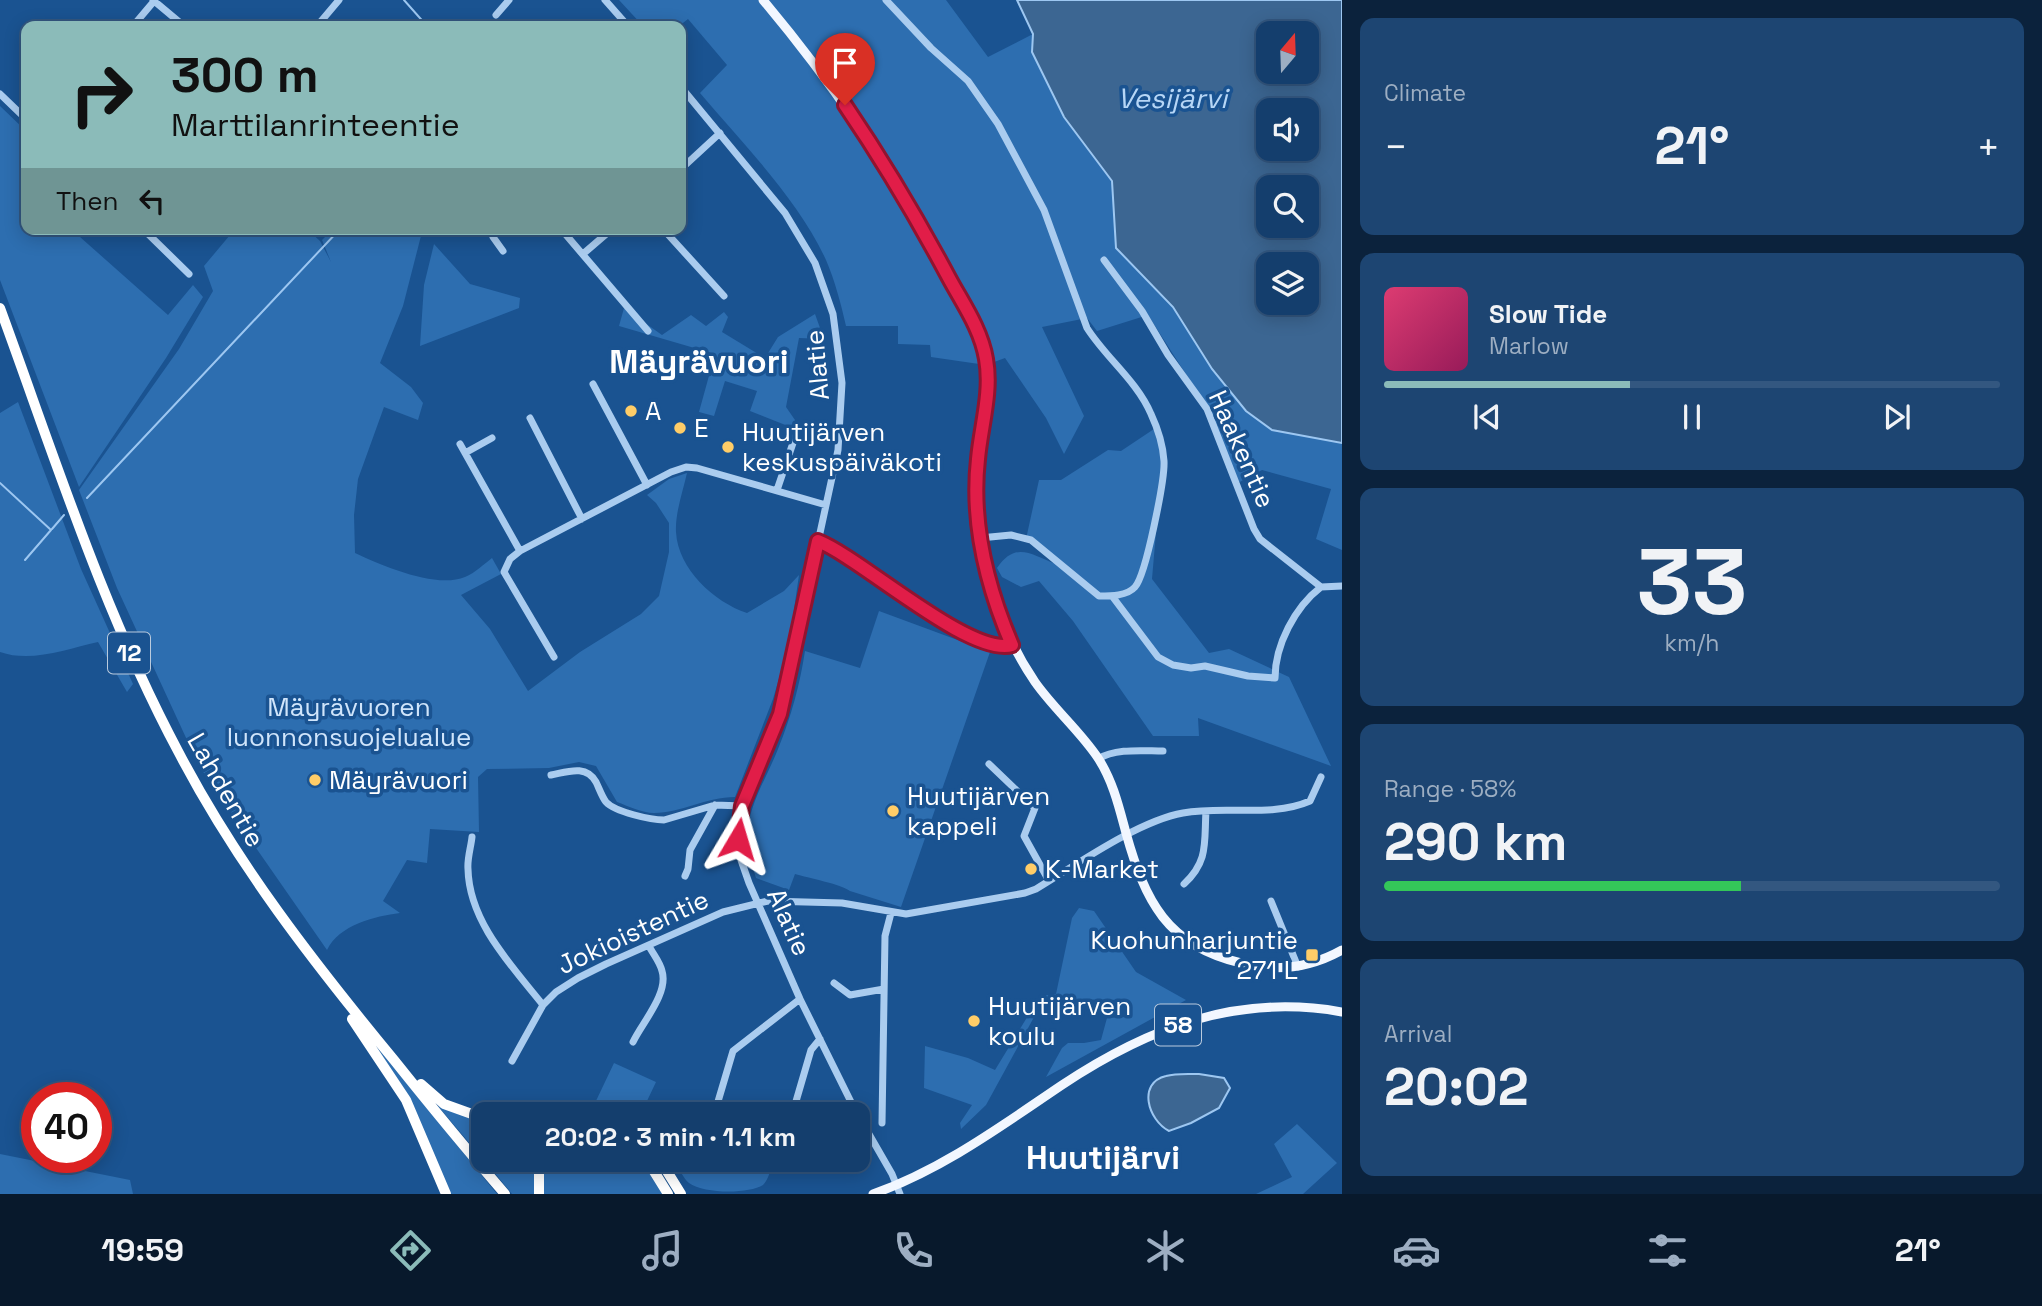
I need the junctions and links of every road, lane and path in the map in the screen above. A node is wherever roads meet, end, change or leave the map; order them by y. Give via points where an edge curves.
1 (154, 0) edge
2 (338, 0) edge
3 (509, 0) edge
4 (604, 0) edge
5 (763, 0) edge
6 (886, 0) edge
7 (496, 15) dead end
8 (137, 21) edge
9 (178, 21) edge
10 (321, 21) edge
11 (623, 21) edge
12 (686, 93) edge
13 (0, 94) edge
14 (21, 114) edge
15 (720, 133) junction
16 (686, 164) edge
17 (149, 235) edge
18 (496, 235) edge
19 (566, 235) edge
20 (605, 235) edge
21 (668, 235) edge
22 (503, 251) dead end
23 (583, 254) junction
24 (1104, 260) dead end
25 (189, 274) dead end
26 (724, 296) dead end
27 (0, 308) edge
28 (648, 331) dead end
29 (593, 384) dead end
30 (530, 418) dead end
31 (795, 437) dead end
32 (492, 438) dead end
33 (460, 444) dead end
34 (465, 453) junction
35 (647, 485) junction
36 (777, 490) junction
37 (826, 505) junction
38 (582, 519) junction
39 (980, 538) junction
40 (818, 541) junction
41 (520, 551) junction
42 (1342, 586) edge
43 (1321, 587) junction
44 (1112, 596) junction
45 (1012, 645) junction
46 (554, 657) dead end
47 (1163, 751) dead end
48 (1098, 758) junction
49 (989, 764) dead end
50 (551, 775) dead end
51 (1321, 777) dead end
52 (715, 805) junction
53 (742, 806) junction
54 (1206, 811) junction
55 (1127, 836) junction
56 (472, 837) dead end
57 (685, 876) dead end
58 (1049, 881) junction
59 (1184, 884) dead end
60 (1271, 901) dead end
61 (758, 902) junction
62 (891, 913) junction
63 (649, 946) junction
64 (1342, 950) edge
65 (1298, 967) junction
66 (320, 968) junction
67 (834, 983) dead end
68 (884, 989) junction
69 (800, 999) junction
70 (543, 1004) junction
71 (353, 1011) junction
72 (1342, 1012) edge
73 (820, 1039) junction
74 (633, 1042) dead end
75 (512, 1060) dead end
76 (718, 1102) edge
77 (796, 1102) edge
78 (471, 1114) edge
79 (882, 1123) dead end
80 (539, 1172) edge
81 (654, 1172) edge
82 (667, 1172) edge
83 (898, 1189) edge
84 (446, 1194) edge
85 (505, 1194) edge
86 (539, 1194) edge
87 (668, 1194) edge
88 (681, 1194) edge
89 (873, 1194) edge

1 - 8 street
1 - 9 street
2 - 10 street
3 - 7 street
4 - 11 street
5 - 39 main road via 831,84 873,146 981,341 988,383 975,486
6 - 44 street via 968,81 998,124 1044,210 1087,328 1142,397 1157,427 1163,451 1162,481 1143,570 1129,592
12 - 15 street, Alatie
13 - 14 street
15 - 16 street
15 - 37 street, Alatie via 804,241 834,314 842,383 841,425
17 - 25 street
18 - 22 street
19 - 23 street
20 - 23 street
21 - 26 street
23 - 28 street
24 - 43 street, Haakentie via 1207,409 1260,539
27 - 66 highway, Lahdentie / 12 via 79,528 142,681 211,810
29 - 35 street
30 - 38 street
31 - 36 street
32 - 34 street
33 - 34 street
34 - 41 street
35 - 36 street via 687,467
35 - 38 street
36 - 37 street
37 - 40 street, Alatie
38 - 41 street
39 - 44 street via 1011,535 1031,540 1099,596
39 - 45 main road
40 - 45 street via 961,631 997,646
40 - 53 street, Alatie via 780,714
41 - 46 street via 504,572
42 - 43 street
43 - 44 street via 1300,607 1275,664 1275,678 1205,666 1191,668 1158,657
45 - 48 main road via 1036,683
47 - 48 street
48 - 55 main road via 1114,789
49 - 58 street via 1035,808 1024,836
50 - 52 street via 586,772 606,802 655,820
51 - 54 street, Jokioistentie via 1310,801 1292,809
52 - 53 street
52 - 57 street via 690,850
53 - 61 street, Alatie via 741,860
54 - 55 street, Jokioistentie via 1163,817
54 - 59 street via 1202,863
55 - 58 street, Jokioistentie
55 - 65 main road via 1153,905 1188,943 1257,967
56 - 70 street via 467,869 479,917
58 - 62 street, Jokioistentie via 1013,895
60 - 65 street
61 - 62 street, Jokioistentie via 842,903
61 - 63 street, Jokioistentie via 723,912
61 - 69 street, Alatie
62 - 68 street via 885,936
63 - 70 street, Jokioistentie via 578,978
63 - 74 street via 663,972 663,984
64 - 65 main road
66 - 71 highway, Lahdentie / 12
66 - 84 highway via 406,1100
67 - 68 street via 850,995
68 - 79 street
69 - 73 street, Alatie
69 - 76 street via 733,1051
70 - 75 street, Jokioistentie
71 - 78 highway via 435,1098
71 - 85 highway, Lahdentie / 12
72 - 83 main road, 58 via 1258,1007 1183,1023 1064,1083
73 - 77 street via 811,1050
73 - 83 street, Alatie
80 - 86 highway
81 - 87 highway
82 - 88 highway
83 - 89 main road, 58

